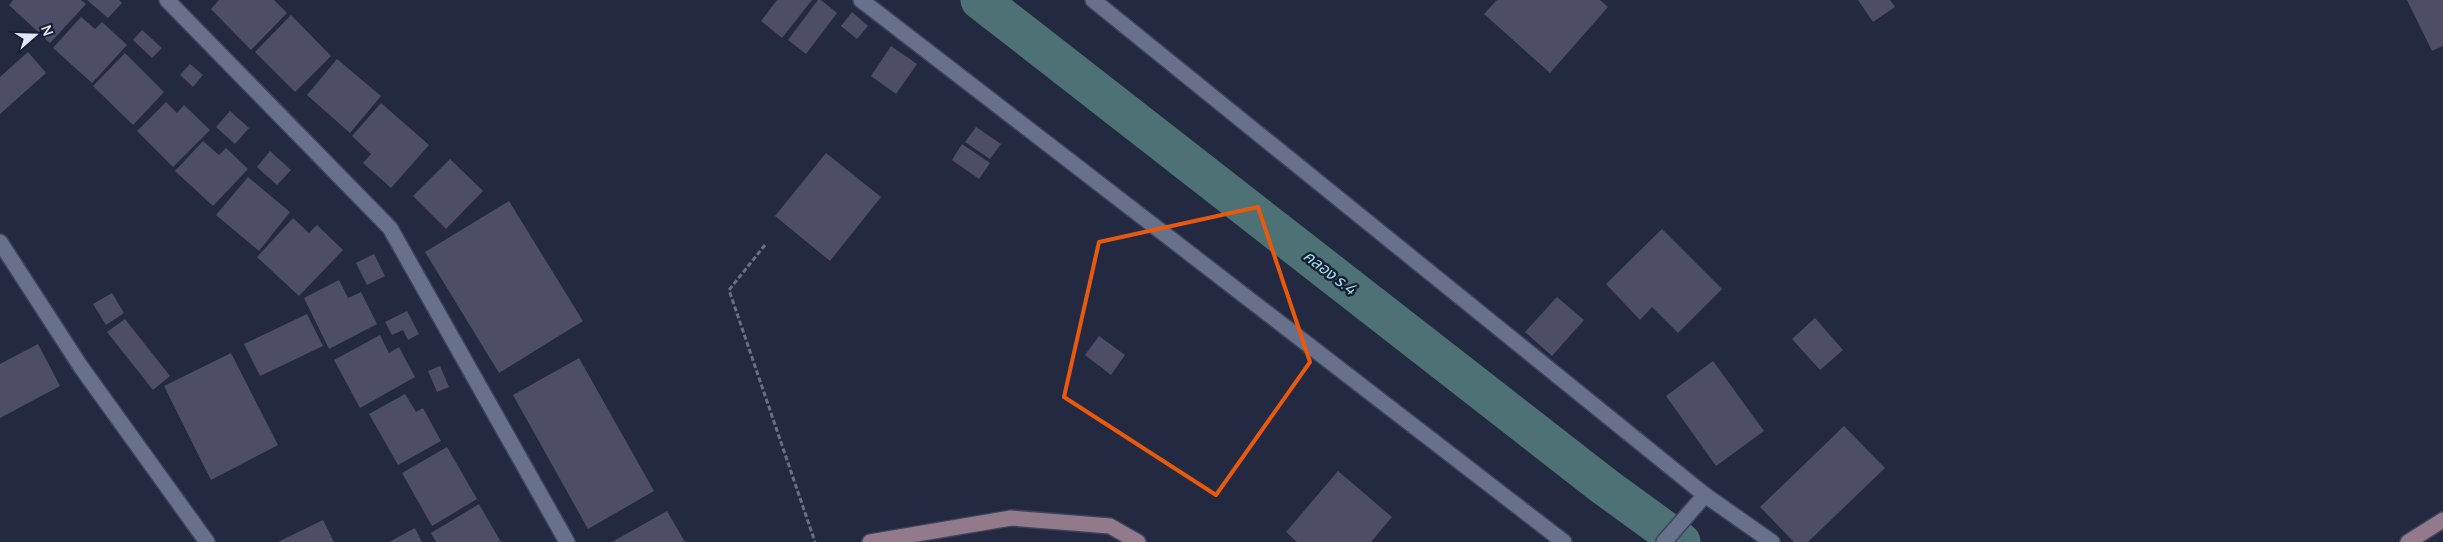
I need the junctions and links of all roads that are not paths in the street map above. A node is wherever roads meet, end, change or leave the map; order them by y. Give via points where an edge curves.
1 (167, 0) edge
2 (861, 0) edge
3 (1093, 0) edge
4 (0, 242) edge
5 (1705, 495) junction
6 (2443, 520) edge
7 (207, 542) edge
8 (568, 542) edge
9 (870, 542) edge
10 (1138, 542) edge
11 (1564, 542) edge
12 (1664, 542) edge
13 (1772, 542) edge
14 (2408, 542) edge

1 - 8 street via 390,228
2 - 11 street
3 - 5 street
4 - 7 street via 81,367
5 - 12 street
5 - 13 street
6 - 14 street
9 - 10 street via 1011,518 1110,526

